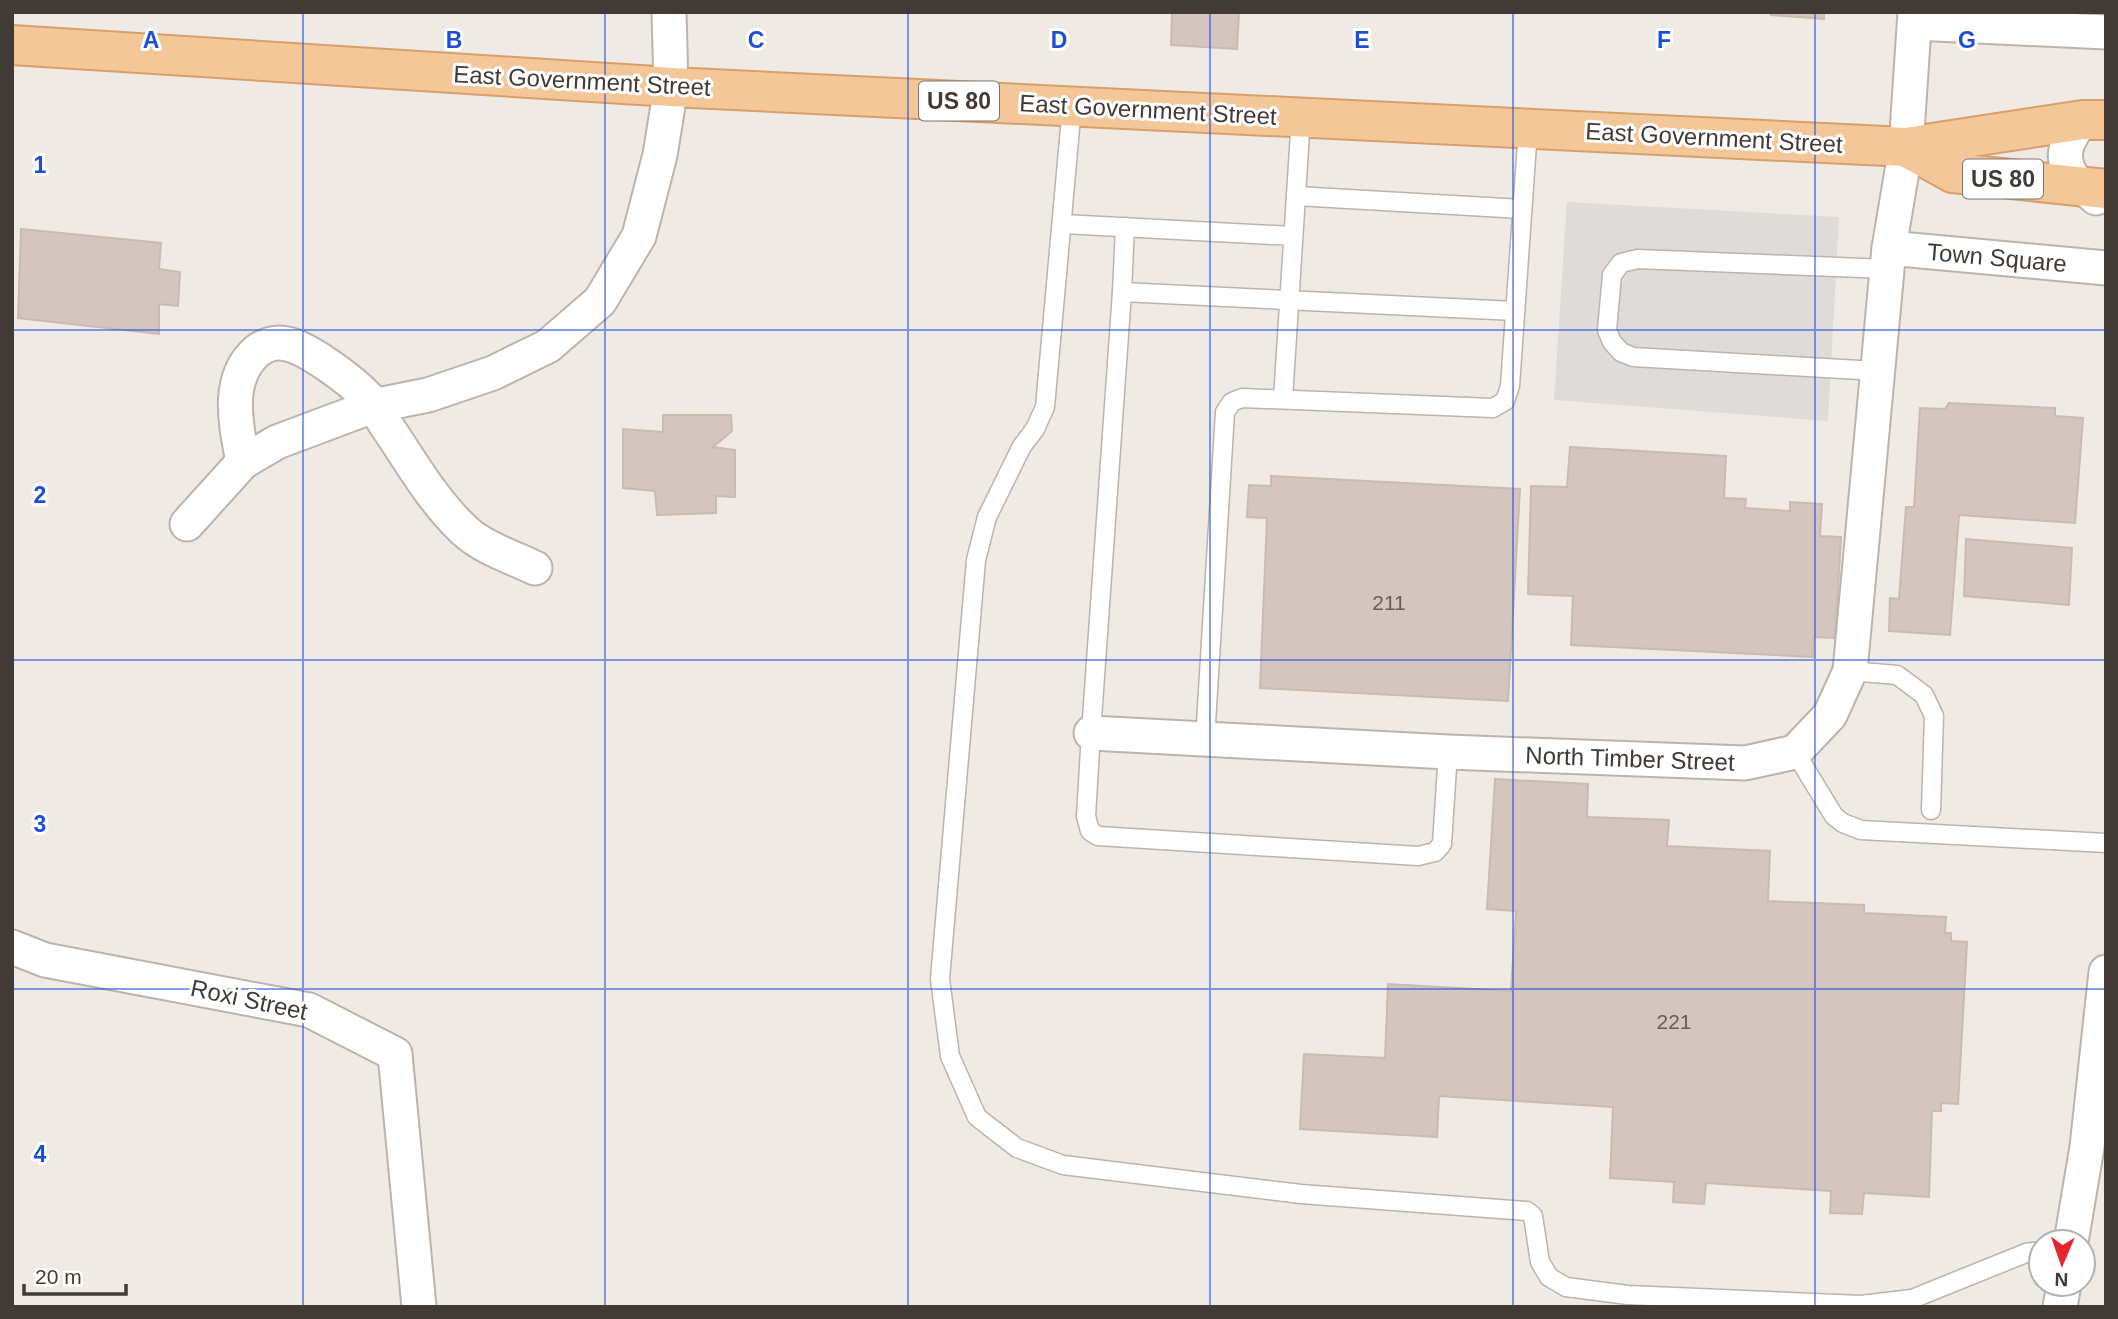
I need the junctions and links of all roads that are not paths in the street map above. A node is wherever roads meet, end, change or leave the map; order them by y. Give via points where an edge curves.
1 (669, 12) edge
2 (1915, 18) edge
3 (2106, 32) edge
4 (12, 45) edge
5 (671, 87) junction
6 (1072, 106) junction
7 (1301, 117) junction
8 (2094, 120) edge
9 (1528, 128) junction
10 (1906, 147) junction
11 (2099, 195) edge
12 (1296, 196) junction
13 (1522, 209) junction
14 (1063, 224) junction
15 (1125, 227) junction
16 (1293, 236) junction
17 (1888, 259) junction
18 (2106, 268) edge
19 (1122, 292) junction
20 (1290, 300) junction
21 (1515, 311) junction
22 (1877, 371) junction
23 (1283, 399) junction
24 (373, 406) junction
25 (243, 462) junction
26 (187, 524) dead end
27 (535, 568) dead end
28 (1850, 671) junction
29 (1091, 733) junction
30 (1205, 740) junction
31 (1447, 752) junction
32 (1795, 752) junction
33 (1931, 810) dead end
34 (2106, 843) edge
35 (12, 947) edge
36 (2106, 972) edge
37 (2073, 1228) edge
38 (2027, 1253) edge
39 (419, 1307) edge

1 - 5 street
2 - 3 street
2 - 10 street
4 - 5 main road, East Government Street / US 80
5 - 6 main road, East Government Street / US 80
5 - 24 street via 660,155 639,236 600,301 548,346 494,373 428,395
6 - 7 main road, East Government Street / US 80
6 - 14 lane
7 - 9 main road, East Government Street / US 80
7 - 12 lane
8 - 10 main road, US 80
8 - 11 street via 2071,133 2065,150 2075,181
9 - 10 main road, East Government Street / US 80
9 - 13 lane
10 - 11 main road, US 80 via 1952,173
10 - 17 street
12 - 13 lane
12 - 16 lane
13 - 21 lane
14 - 15 lane
14 - 38 lane via 1045,407 987,517 976,559 940,979 950,1056 977,1117 1017,1148 1063,1165 1301,1194 1528,1210 1533,1216 1540,1262 1549,1277 1566,1287 1628,1295 1861,1305 1912,1298
15 - 16 lane
15 - 19 lane
16 - 20 lane
17 - 18 street, Town Square
17 - 22 street
17 - 22 lane via 1639,259 1621,263 1612,275 1607,330 1621,352 1633,357
19 - 20 lane
19 - 29 lane
20 - 21 lane
20 - 23 lane
21 - 23 lane via 1510,386 1505,401 1493,408
22 - 28 street
23 - 30 lane via 1242,398 1225,412
24 - 25 street via 278,442
24 - 25 street via 315,357 286,343 265,345 249,358 235,392 235,424
24 - 27 street via 417,472 466,532
25 - 26 street
28 - 32 street via 1830,715
28 - 33 lane via 1897,675 1924,695 1934,716
29 - 30 street, North Timber Street
29 - 31 lane via 1086,816 1090,831 1098,836 1418,856 1435,852 1442,844
30 - 31 street, North Timber Street
31 - 32 street, North Timber Street via 1745,763
32 - 34 lane via 1834,816 1861,830
35 - 39 street, Roxi Street via 45,960 309,1010 395,1054
36 - 37 street

